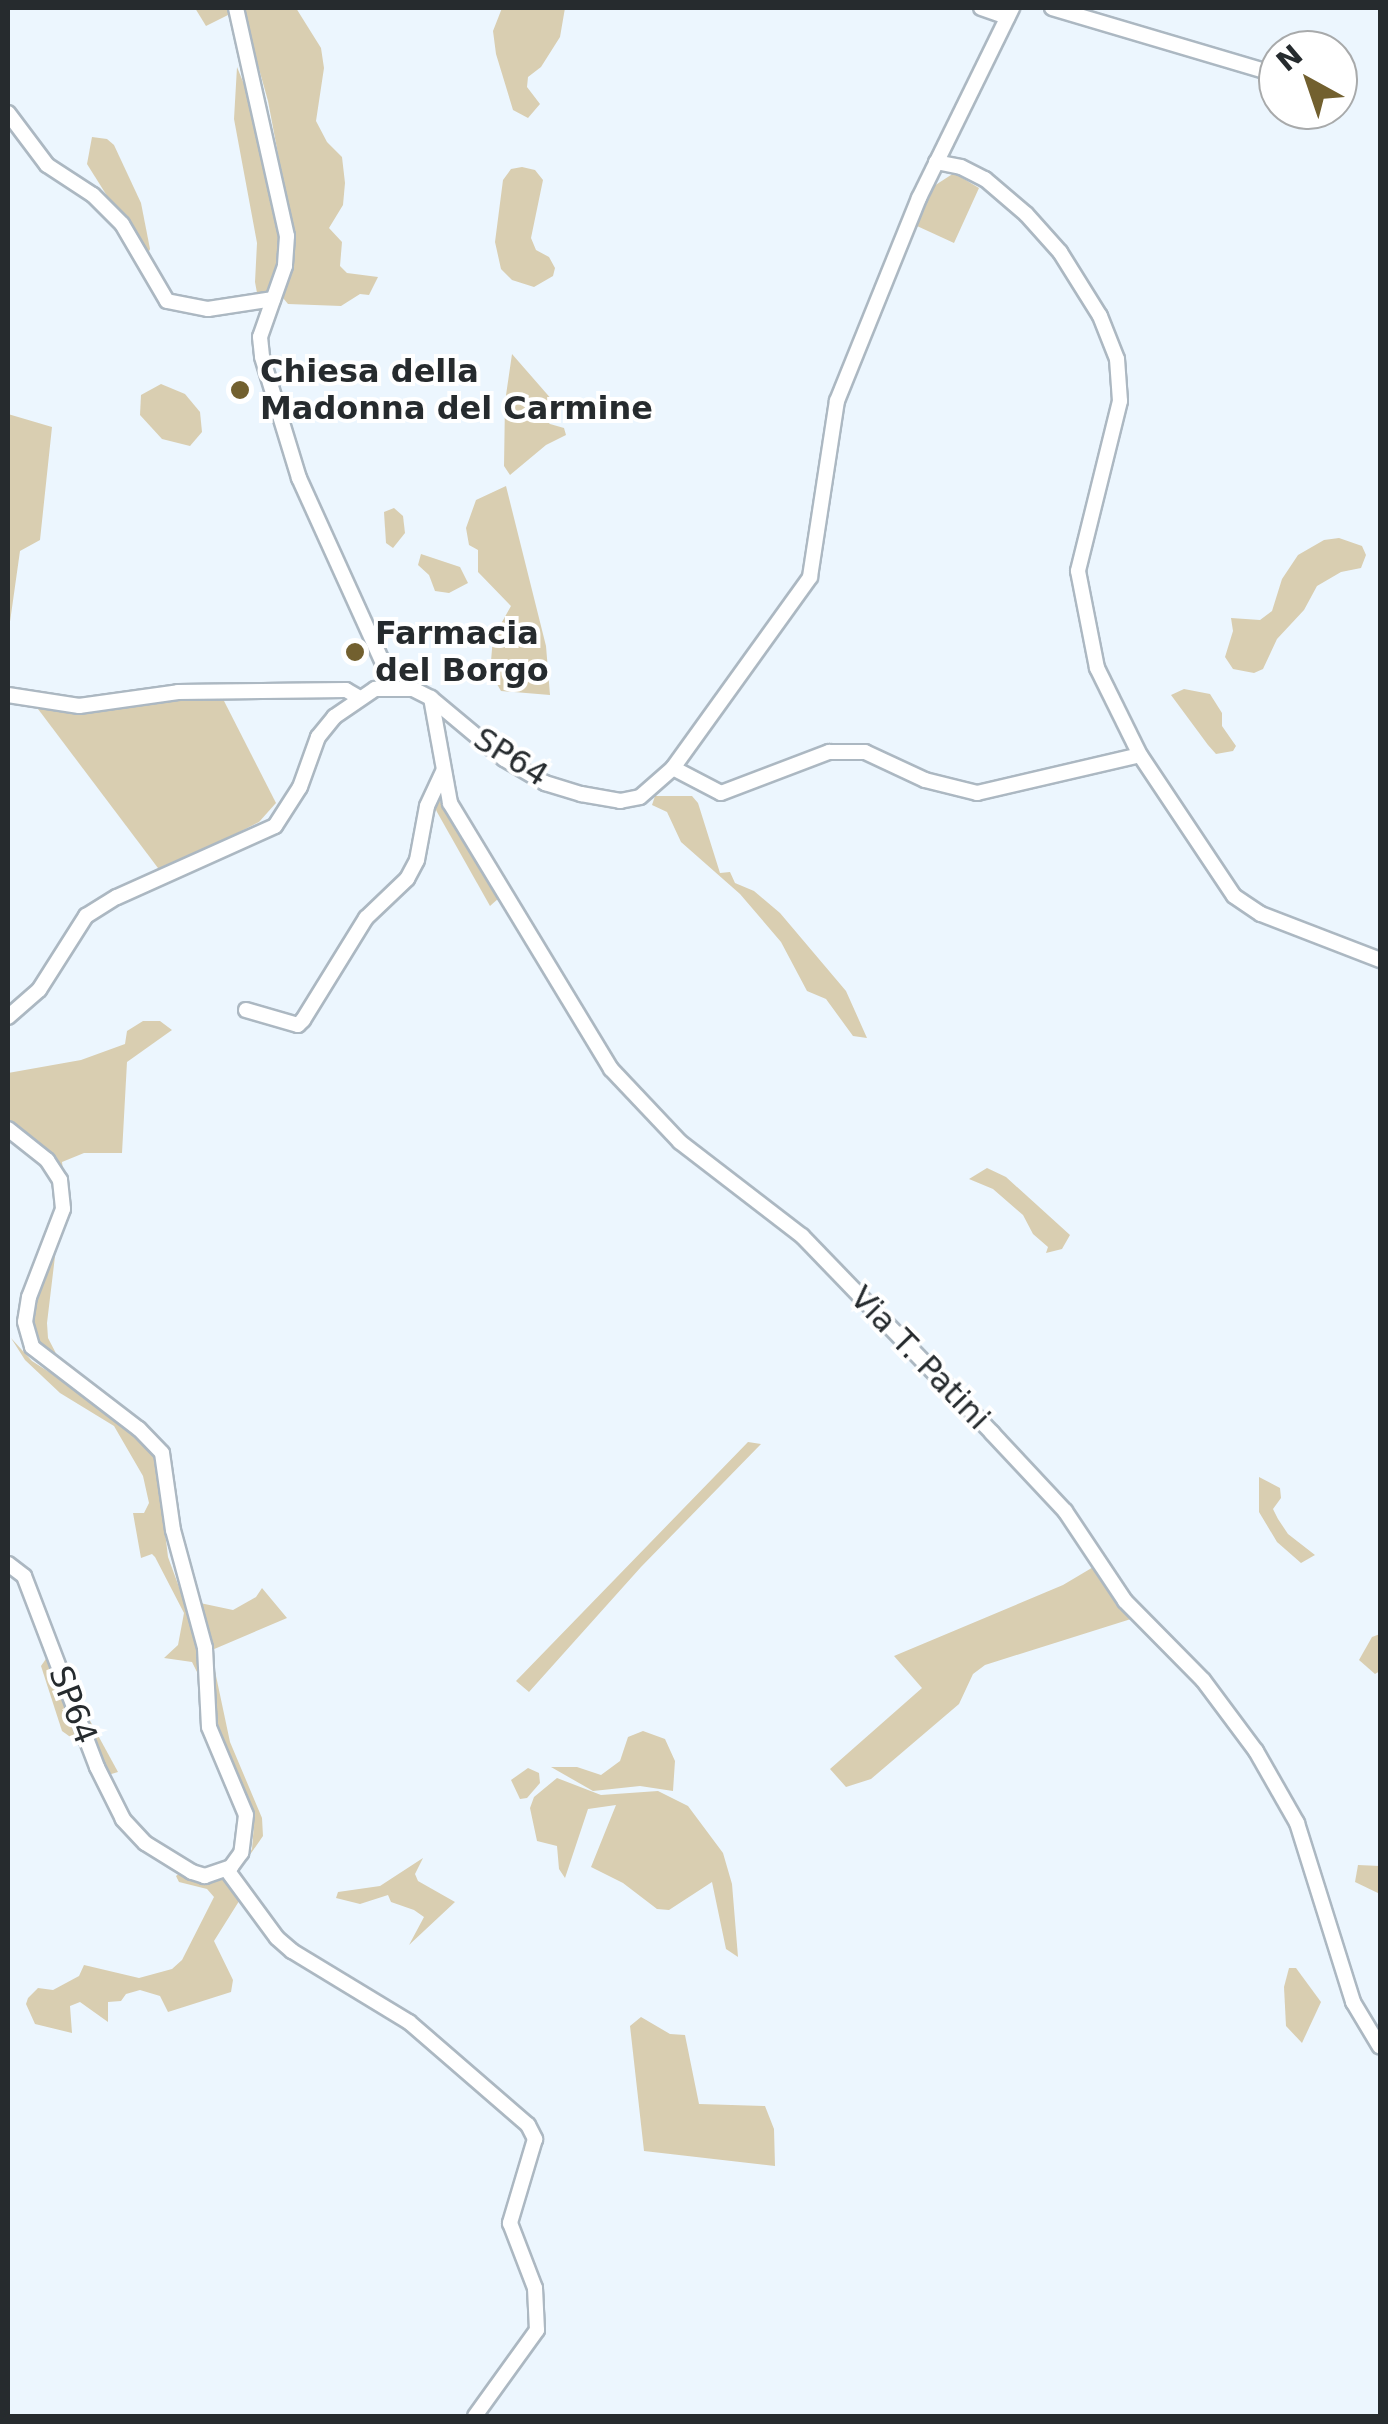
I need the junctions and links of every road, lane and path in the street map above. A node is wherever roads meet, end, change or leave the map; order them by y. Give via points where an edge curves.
1 (236, 8) edge
2 (982, 8) edge
3 (1052, 8) edge
4 (1009, 12) edge
5 (1258, 69) edge
6 (8, 113) edge
7 (936, 162) junction
8 (274, 299) junction
9 (394, 687) junction
10 (8, 694) edge
11 (358, 697) junction
12 (431, 698) junction
13 (1140, 755) junction
14 (673, 768) junction
15 (443, 770) junction
16 (1380, 960) edge
17 (246, 1010) dead end
18 (8, 1017) edge
19 (8, 1129) edge
20 (8, 1564) edge
21 (227, 1870) junction
22 (1380, 2048) edge
23 (476, 2416) edge

1 - 8 street via 287,236
2 - 4 street
3 - 5 street
4 - 7 street, SP64
6 - 8 street via 48,165 122,224 167,301 208,308
7 - 13 street via 985,180 1026,214 1060,252 1100,316 1117,359 1120,401 1078,571 1097,668
7 - 14 street, SP64 via 837,400 810,577
8 - 9 street via 260,337 267,380 299,478
9 - 11 street
9 - 12 street, SP64 / SP64
10 - 11 street via 79,706 178,692 346,690
11 - 18 street via 318,737 300,788 275,826 86,916 40,990
12 - 14 street, SP64 / SP64 via 504,760 544,782 607,798 640,797
12 - 15 street, Via T. Patini
13 - 14 street via 977,794 866,752 828,752 721,793
13 - 16 street via 1234,896 1261,914
15 - 17 street via 407,879 366,918 303,1020 298,1025
15 - 22 street, Via T. Patini via 450,803 611,1068 680,1142 802,1236 992,1432 1065,1511 1125,1601 1203,1680 1256,1751 1297,1824 1353,2002
19 - 21 street via 47,1160 60,1180 63,1208 24,1322 32,1347 162,1453 173,1530 205,1648 209,1727 246,1815 242,1853
20 - 21 street, SP64 / SP64 via 24,1576 110,1796 146,1843 192,1872
21 - 23 street via 292,1952 409,2022 536,2139 510,2223 535,2288 537,2330

